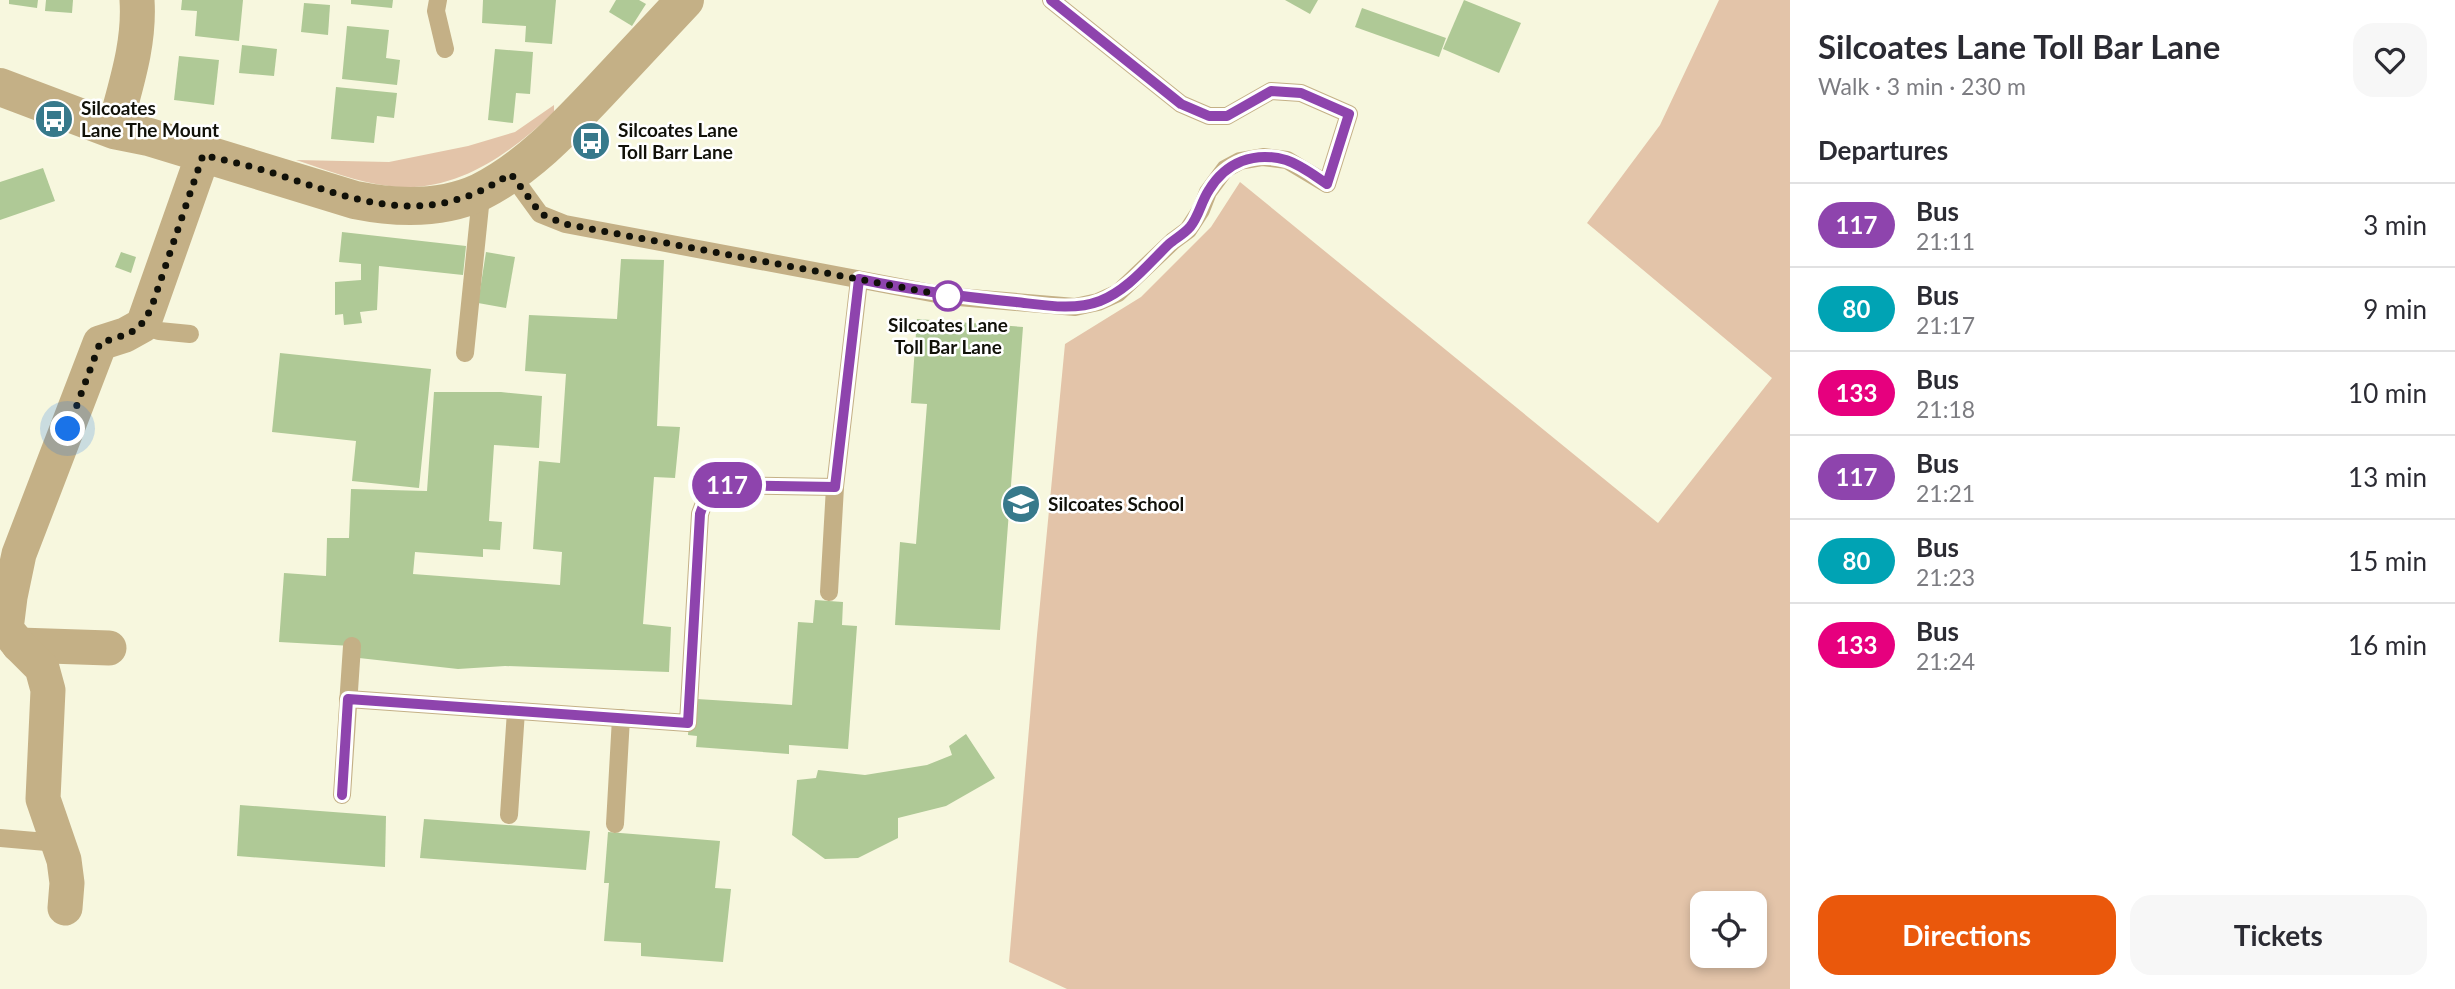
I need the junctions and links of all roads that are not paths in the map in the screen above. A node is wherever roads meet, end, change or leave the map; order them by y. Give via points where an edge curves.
1 (137, 0) edge
2 (438, 0) edge
3 (685, 0) edge
4 (1051, 0) edge
5 (445, 49) dead end
6 (0, 87) edge
7 (114, 130) junction
8 (203, 155) junction
9 (511, 174) junction
10 (478, 193) junction
11 (859, 279) junction
12 (143, 326) junction
13 (190, 334) dead end
14 (465, 353) dead end
15 (835, 487) junction
16 (829, 592) dead end
17 (10, 640) edge
18 (352, 646) dead end
19 (109, 648) dead end
20 (348, 699) junction
21 (516, 711) junction
22 (621, 718) junction
23 (342, 795) dead end
24 (509, 815) dead end
25 (615, 824) dead end
26 (0, 838) edge
27 (58, 844) junction
28 (65, 908) dead end

1 - 7 street via 133,60
2 - 5 lane via 436,11
3 - 9 street via 564,128
4 - 11 lane via 1181,104 1209,116 1227,116 1271,91 1301,93 1349,114 1327,184 1287,160 1263,157 1240,161 1225,169 1188,230 1133,279 1108,297 1075,307 947,296
6 - 7 street
7 - 8 street via 149,136
8 - 10 street via 389,207 435,205
8 - 12 street
9 - 10 street
9 - 11 lane via 541,214 565,224
10 - 14 lane
11 - 15 lane
12 - 13 lane
12 - 17 street via 100,343 19,554 6,629
15 - 16 lane
15 - 22 lane via 726,485 704,500 688,723
17 - 19 street
17 - 27 street via 41,668 48,690 43,799
18 - 20 lane
20 - 21 lane
20 - 23 lane
21 - 22 lane
21 - 24 lane
22 - 25 lane
26 - 27 lane
27 - 28 street via 64,860

